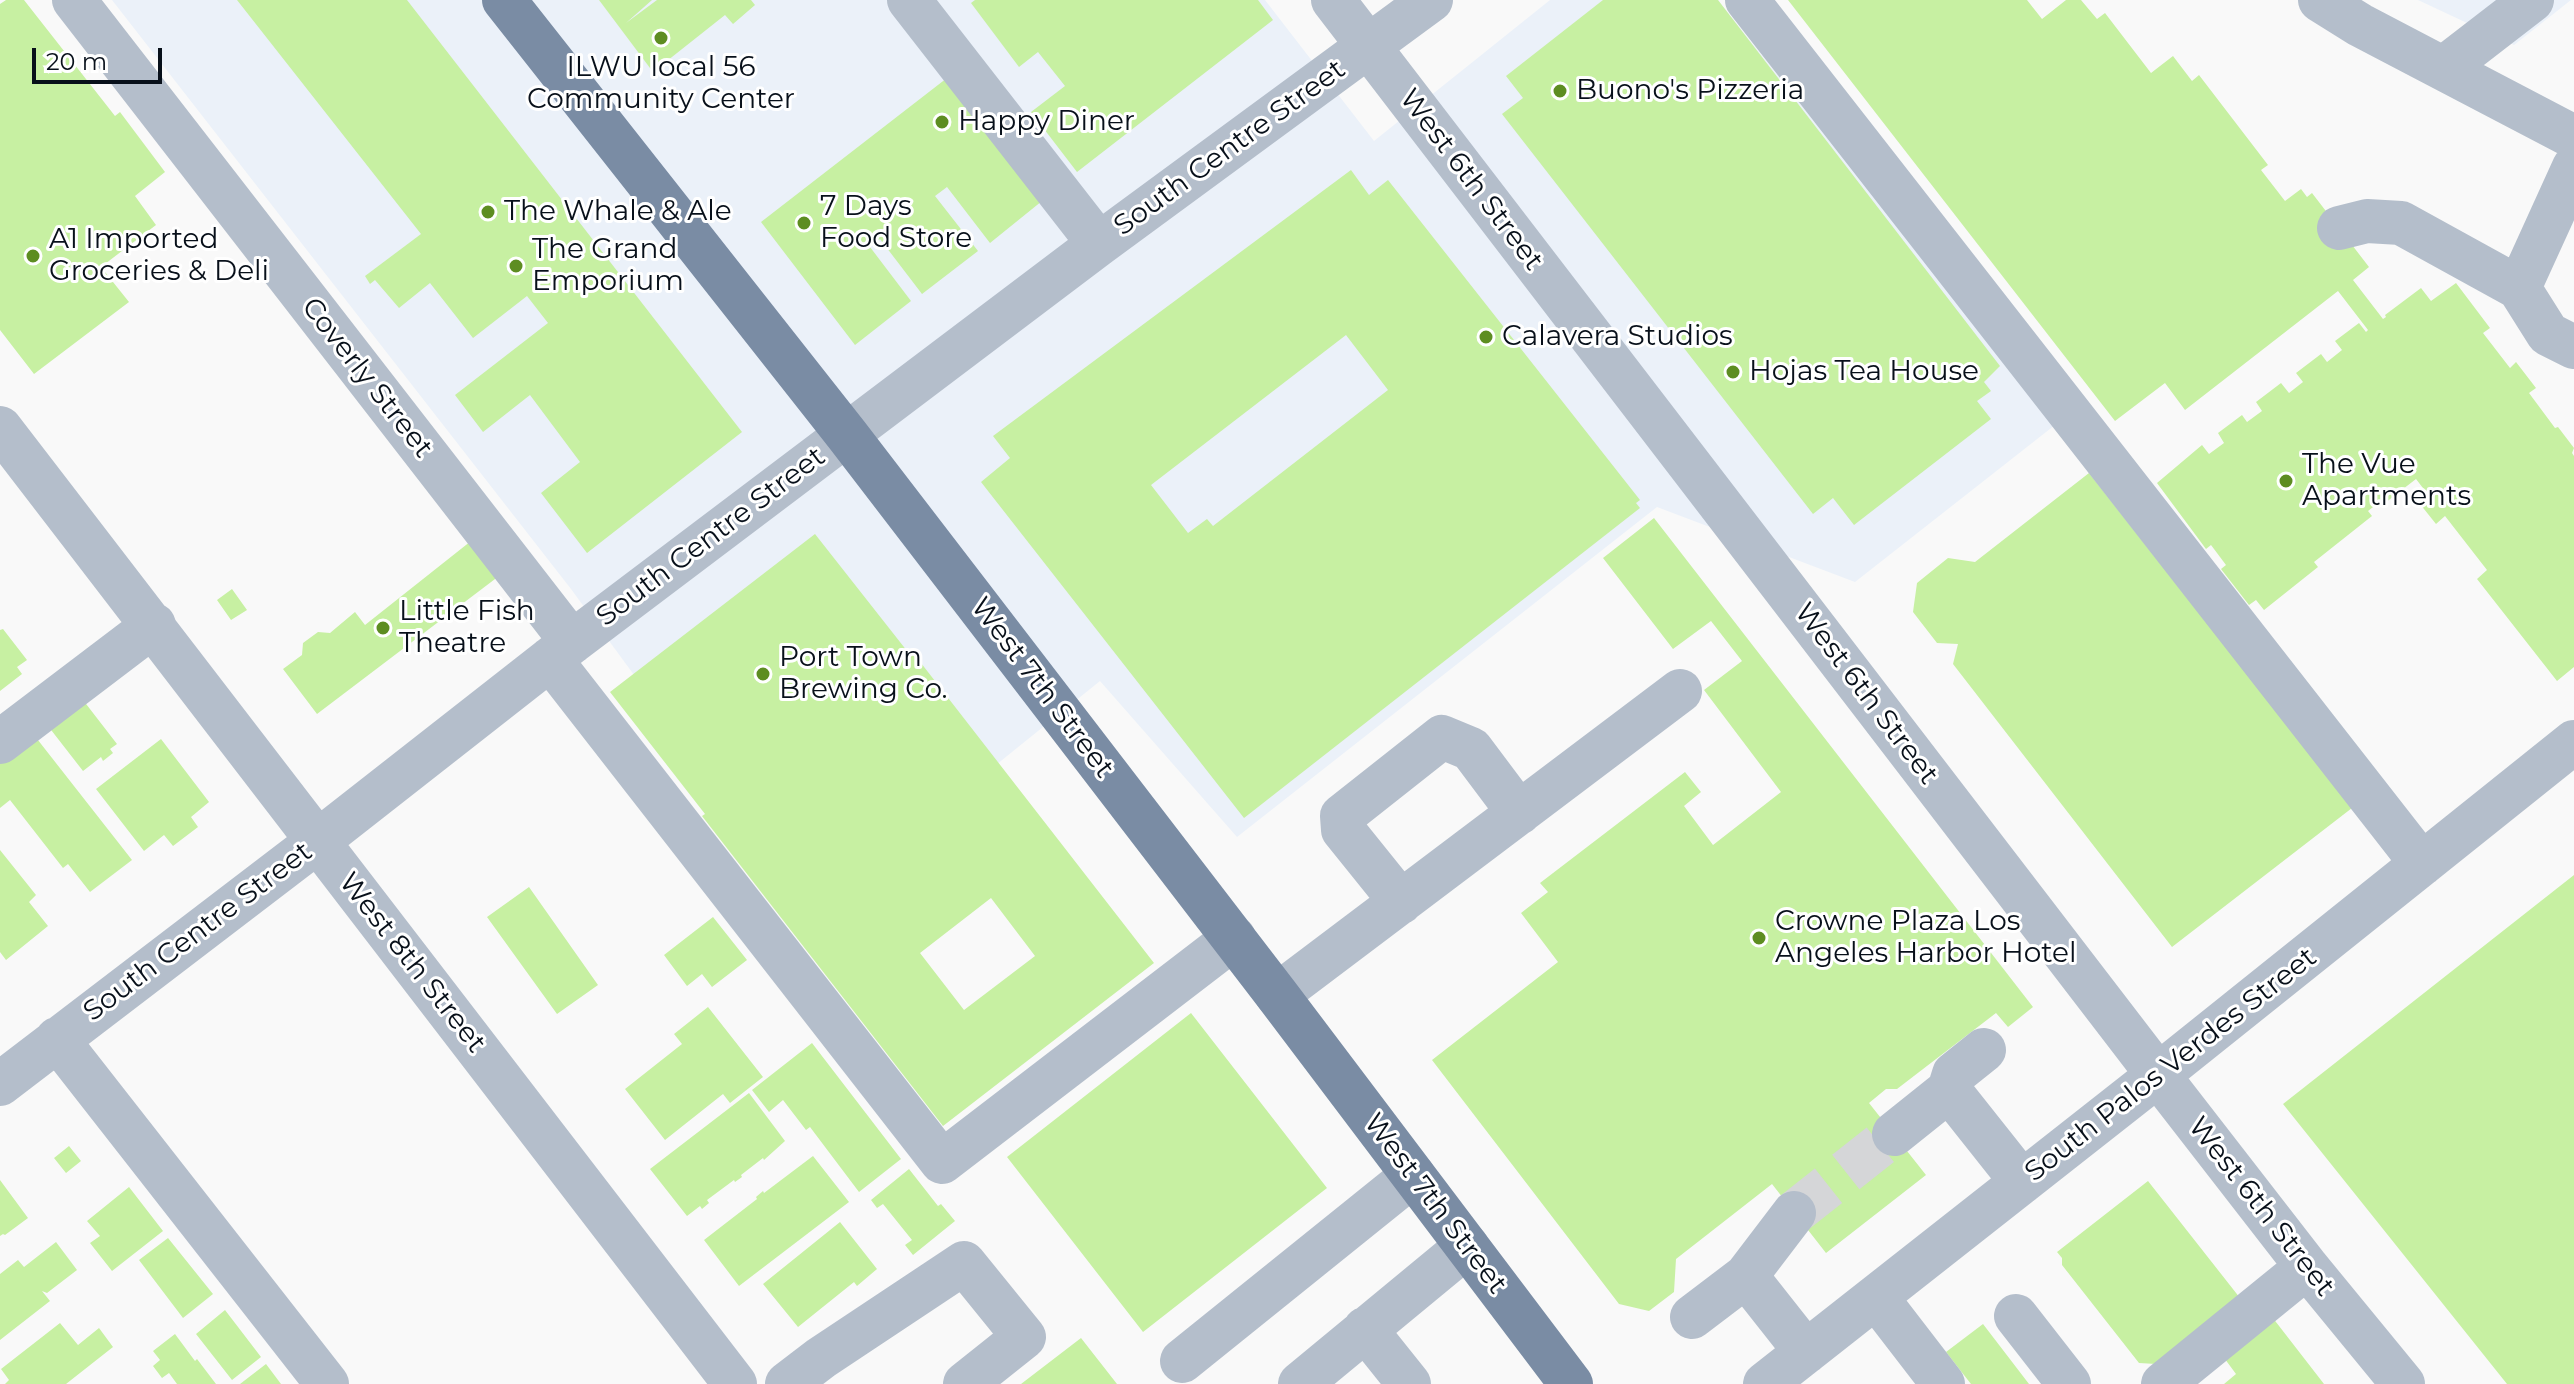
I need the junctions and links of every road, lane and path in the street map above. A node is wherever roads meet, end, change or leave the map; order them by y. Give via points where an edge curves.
1 (74, 0) edge
2 (504, 0) edge
3 (909, 0) edge
4 (1333, 0) edge
5 (1431, 0) edge
6 (1747, 0) edge
7 (2320, 0) edge
8 (2532, 0) edge
9 (1369, 47) junction
10 (2444, 68) junction
11 (2574, 137) edge
12 (2574, 167) edge
13 (2339, 228) dead end
14 (1099, 244) junction
15 (2519, 288) junction
16 (2574, 347) edge
17 (0, 428) edge
18 (847, 435) junction
19 (154, 625) junction
20 (561, 650) junction
21 (1680, 691) dead end
22 (0, 742) edge
23 (2574, 742) edge
24 (1519, 813) junction
25 (318, 841) junction
26 (2422, 864) junction
27 (1401, 902) junction
28 (1234, 938) junction
29 (1277, 995) junction
30 (57, 1039) junction
31 (1984, 1050) dead end
32 (2158, 1075) junction
33 (0, 1084) edge
34 (1949, 1090) junction
35 (1894, 1134) tunnel mouth
36 (1413, 1175) junction
37 (2022, 1182) junction
38 (1794, 1213) tunnel mouth
39 (1467, 1246) junction
40 (2307, 1267) junction
41 (1746, 1276) junction
42 (1876, 1297) junction
43 (2016, 1316) dead end
44 (1692, 1317) dead end
45 (1365, 1329) junction
46 (1806, 1352) junction
47 (1182, 1361) dead end
48 (327, 1384) edge
49 (735, 1384) edge
50 (787, 1384) edge
51 (965, 1384) edge
52 (1300, 1384) edge
53 (1409, 1384) edge
54 (1571, 1384) edge
55 (1765, 1384) edge
56 (1943, 1384) edge
57 (2069, 1384) edge
58 (2163, 1384) edge
59 (2403, 1384) edge

1 - 20 street, Coverly Street
2 - 18 main road, West 7th Street
3 - 14 street
4 - 9 street, West 6th Street
5 - 9 street, South Centre Street
6 - 26 street
7 - 10 street
8 - 10 street
9 - 14 street, South Centre Street
9 - 32 street, West 6th Street
10 - 11 street
12 - 15 street
13 - 15 street via 2367,221 2401,223
14 - 18 street, South Centre Street
15 - 16 street via 2548,334
17 - 19 street, West 8th Street
18 - 20 street, South Centre Street
18 - 28 main road, West 7th Street
19 - 22 street
19 - 25 street, West 8th Street
20 - 25 street, South Centre Street
20 - 28 street, Coverly Street via 942,1162
21 - 24 street
23 - 26 street, South Palos Verdes Street
24 - 27 street
24 - 27 street via 1471,749 1442,737 1342,816 1343,830
25 - 30 street, South Centre Street
25 - 49 street, West 8th Street
26 - 32 street, South Palos Verdes Street
27 - 29 street
28 - 29 main road, West 7th Street
29 - 36 main road, West 7th Street
30 - 33 street, South Centre Street
30 - 48 street
31 - 34 street via 1954,1074
32 - 37 street, South Palos Verdes Street
32 - 40 street, West 6th Street
34 - 35 street
34 - 37 street
36 - 39 main road, West 7th Street
36 - 47 street
37 - 42 street, South Palos Verdes Street
38 - 41 street
39 - 45 street
39 - 54 main road, West 7th Street
40 - 58 street
40 - 59 street, West 6th Street
41 - 44 street
41 - 46 street
42 - 46 street, South Palos Verdes Street
42 - 56 street
43 - 57 street
45 - 52 street
45 - 53 street
46 - 55 street, South Palos Verdes Street
50 - 51 street via 964,1263 1024,1337

